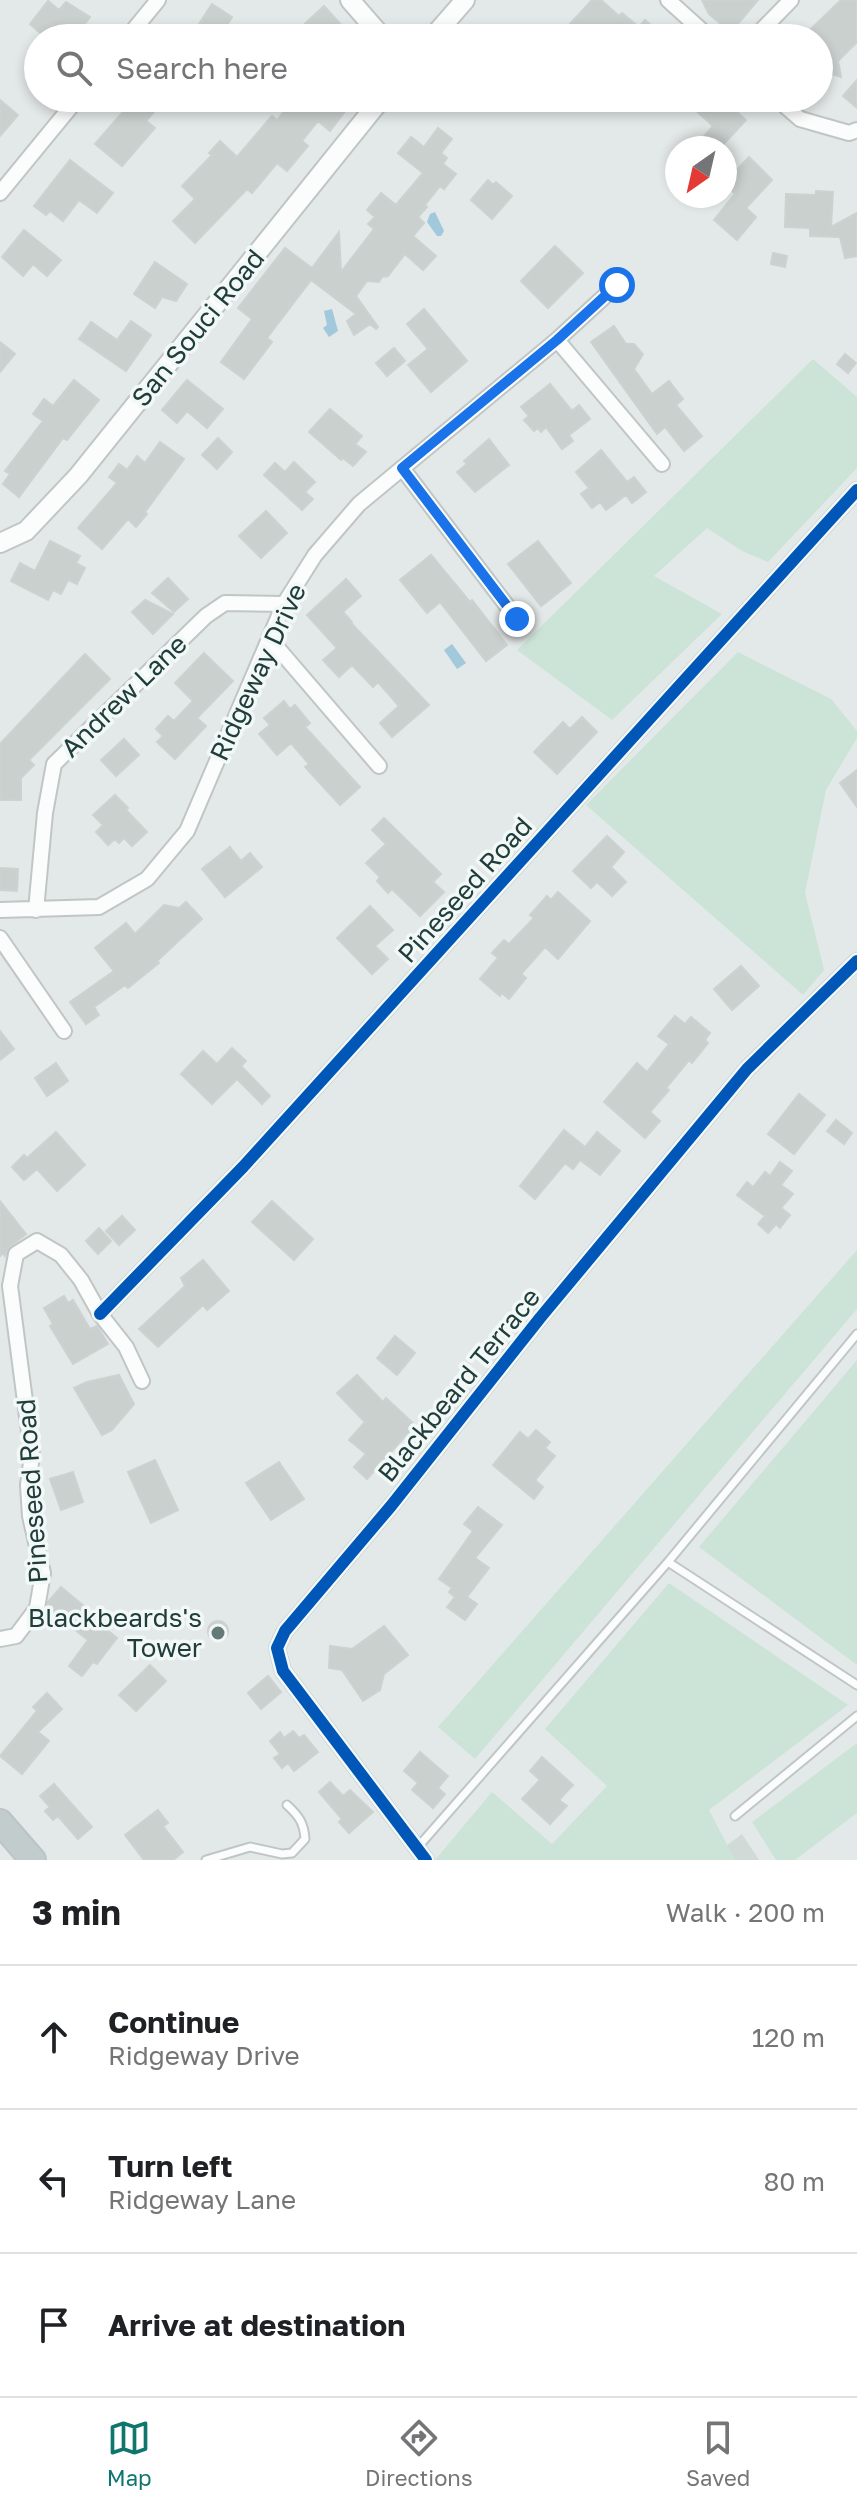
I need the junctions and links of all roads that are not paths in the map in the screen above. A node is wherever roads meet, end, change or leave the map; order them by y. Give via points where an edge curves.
1 (158, 0) edge
2 (350, 0) edge
3 (465, 0) edge
4 (668, 0) edge
5 (791, 0) edge
6 (138, 24) edge
7 (371, 24) edge
8 (444, 24) edge
9 (695, 24) edge
10 (768, 24) edge
11 (67, 112) edge
12 (371, 112) edge
13 (792, 112) edge
14 (857, 130) edge
15 (0, 193) edge
16 (617, 285) dead end
17 (557, 340) junction
18 (662, 464) dead end
19 (402, 468) junction
20 (857, 490) edge
21 (0, 543) edge
22 (284, 604) junction
23 (517, 619) dead end
24 (269, 638) junction
25 (379, 766) dead end
26 (0, 910) edge
27 (36, 910) junction
28 (0, 938) edge
29 (857, 961) edge
30 (64, 1031) dead end
31 (100, 1314) junction
32 (857, 1334) edge
33 (142, 1381) dead end
34 (668, 1562) junction
35 (0, 1639) edge
36 (857, 1685) edge
37 (857, 1716) edge
38 (287, 1805) dead end
39 (735, 1816) dead end
40 (0, 1822) edge
41 (422, 1854) edge
42 (33, 1860) edge
43 (206, 1860) edge

1 - 6 street
2 - 7 street
3 - 8 street
4 - 9 street
5 - 10 street
11 - 15 street
12 - 21 street, San Souci Road via 70,486 26,531
13 - 14 street via 849,133
16 - 17 street, Ridgeway Drive
17 - 18 street
17 - 19 street, Ridgeway Drive
19 - 22 street, Ridgeway Drive via 359,504
19 - 23 street
20 - 31 street, Pineseed Road via 243,1167
22 - 24 street, Ridgeway Drive
22 - 27 street, Andrew Lane via 225,603 206,616 54,764
24 - 25 street
24 - 27 street, Ridgeway Drive via 187,831 147,879 99,907
26 - 27 street, Ridgeway Drive
28 - 30 street
29 - 41 street, Blackbeard Terrace via 747,1069 285,1631 277,1648 283,1671
31 - 33 street, Pineseed Road via 126,1347
31 - 35 street, Pineseed Road via 61,1255 37,1241 16,1254 10,1286 32,1455 30,1516 43,1573 37,1608 16,1636
32 - 34 lane
34 - 36 lane
34 - 41 lane
37 - 39 lane
38 - 43 lane via 304,1825 305,1839 292,1853 250,1847
40 - 42 highway

